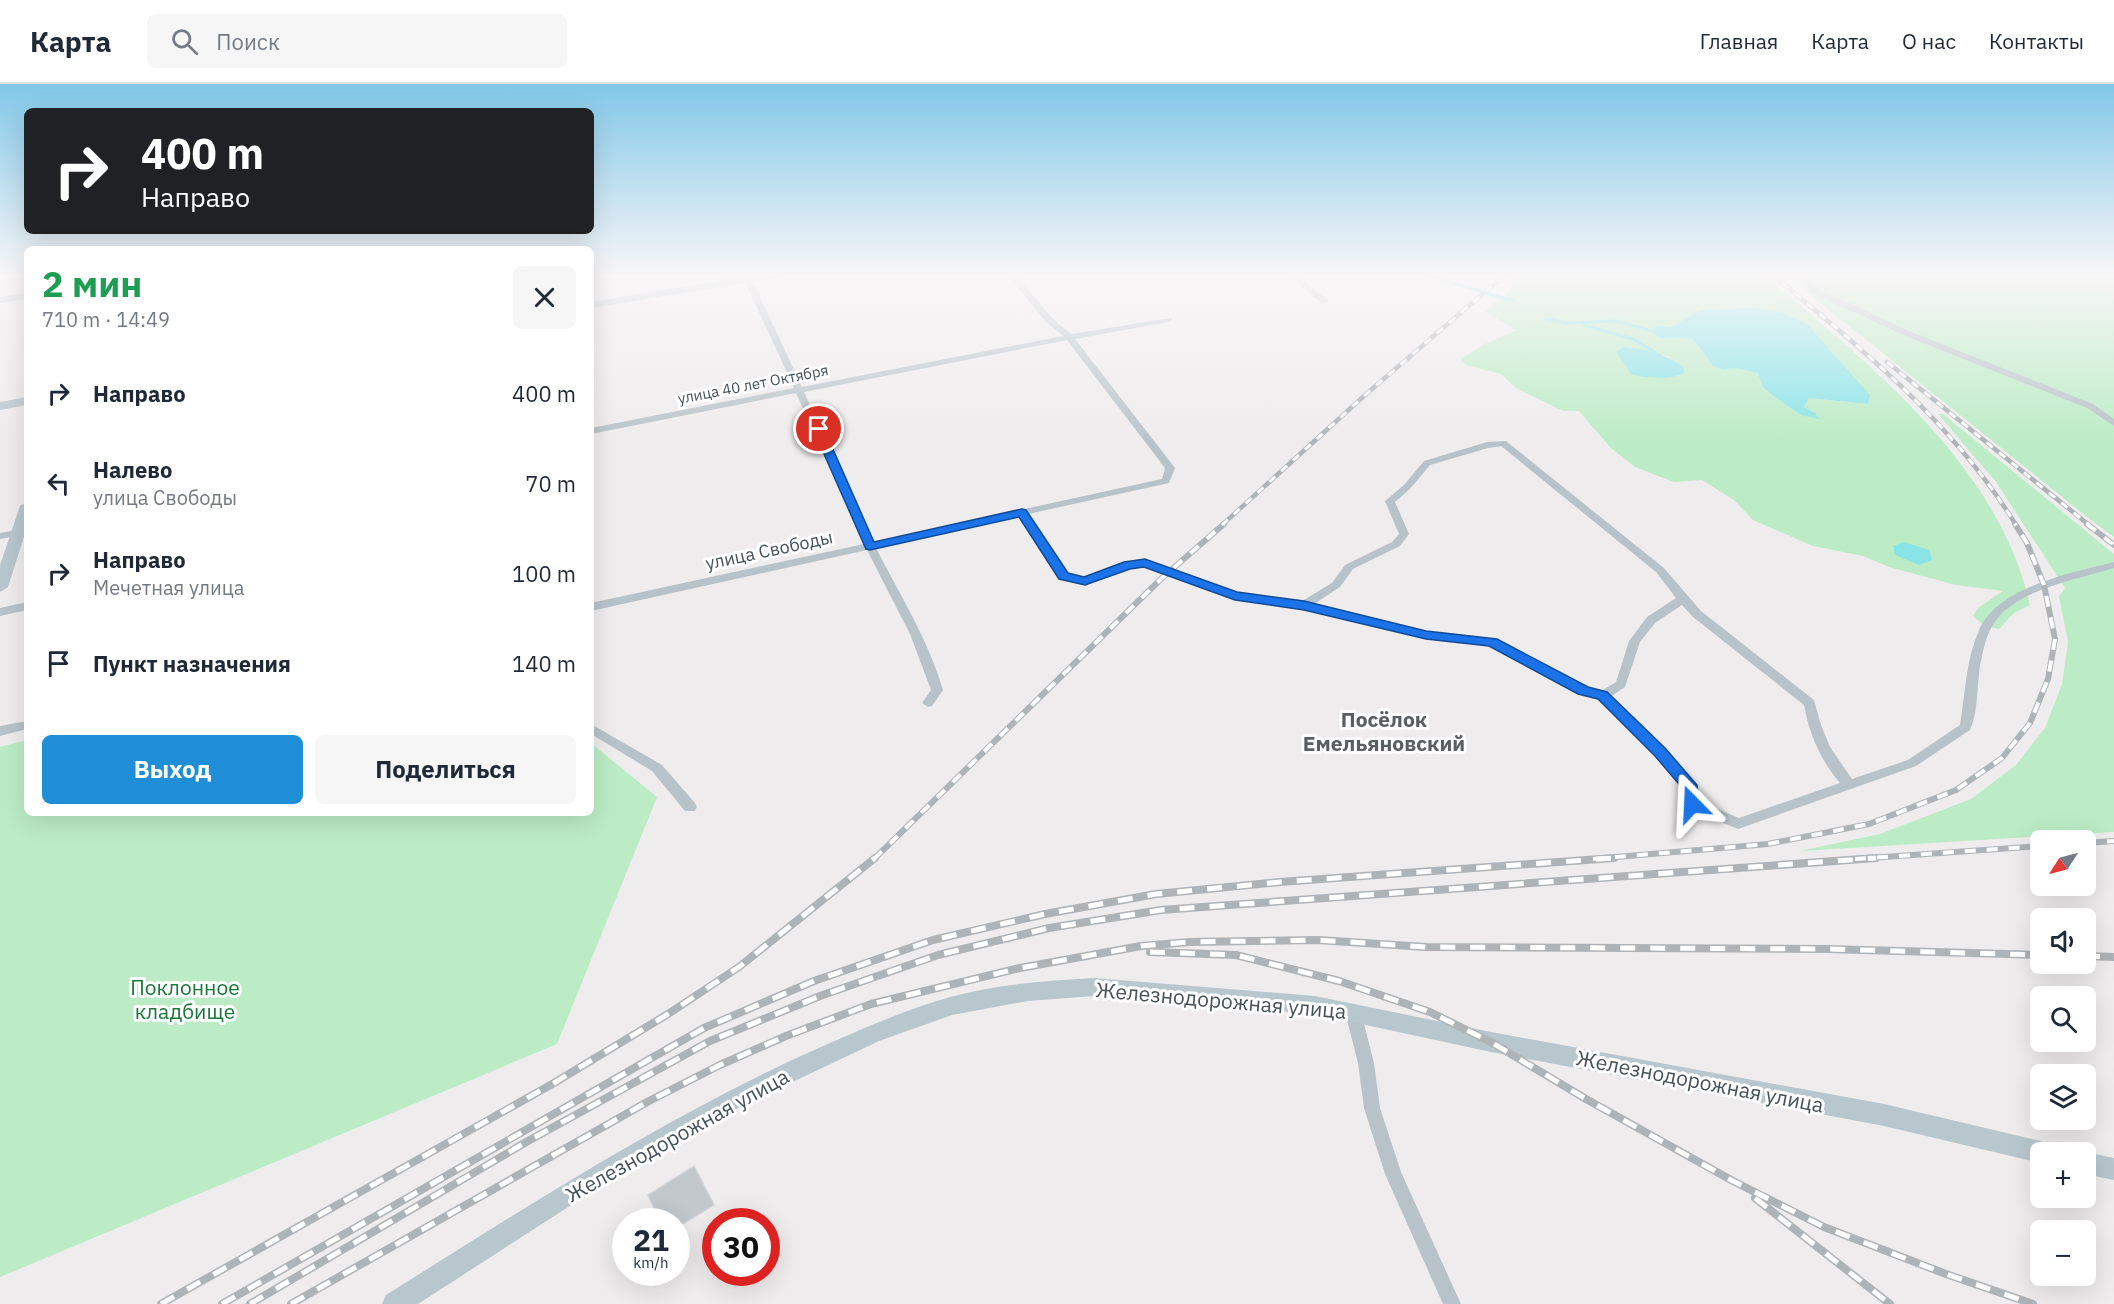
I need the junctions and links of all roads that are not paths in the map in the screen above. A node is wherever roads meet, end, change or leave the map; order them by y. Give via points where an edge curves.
1 (773, 330) edge
2 (1061, 330) edge
3 (1110, 330) edge
4 (1902, 330) edge
5 (1069, 337) junction
6 (801, 390) junction
7 (24, 402) edge
8 (0, 406) edge
9 (2114, 423) edge
10 (594, 430) edge
11 (1022, 513) junction
12 (22, 532) edge
13 (0, 536) edge
14 (870, 547) junction
15 (2114, 565) edge
16 (0, 587) edge
17 (1683, 599) junction
18 (1304, 605) junction
19 (594, 606) edge
20 (24, 607) edge
21 (0, 612) edge
22 (1602, 696) junction
23 (928, 703) dead end
24 (24, 726) edge
25 (594, 730) edge
26 (0, 731) edge
27 (1850, 785) junction
28 (690, 807) dead end
29 (1353, 1012) junction
30 (2030, 1150) edge
31 (2096, 1165) edge
32 (2114, 1169) edge
33 (395, 1304) edge
34 (1452, 1304) edge

1 - 6 street
2 - 5 street
3 - 5 street, улица 40 лет Октября
4 - 9 street via 2090,406
5 - 6 street, улица 40 лет Октября
5 - 11 street, улица Свободы via 1170,468 1166,481
6 - 10 street, улица 40 лет Октября
6 - 14 street
7 - 8 street
11 - 14 street, улица Свободы
11 - 18 street via 1064,576 1085,581 1145,563 1235,596
12 - 13 street
12 - 16 street
14 - 19 street, улица Свободы
14 - 23 street via 930,663 937,690
15 - 27 street via 2044,585 2006,604 1985,626 1966,727 1912,763
17 - 18 street via 1660,570 1503,443 1427,463 1390,501 1404,534 1396,544 1349,567 1335,585
17 - 22 street via 1651,620 1635,641 1621,684
17 - 27 street via 1810,703 1812,721 1837,772
18 - 22 street via 1426,635 1492,642
20 - 21 street
22 - 27 street via 1660,752 1691,789 1692,804 1738,824
24 - 26 street
25 - 28 street via 657,768
29 - 30 street, Железнодорожная улица via 1491,1042 1884,1115
29 - 33 street, Железнодорожная улица via 1223,996 1094,987 1028,992 952,1006 873,1033 732,1100 571,1192
29 - 34 street via 1372,1108 1393,1174
31 - 32 street

